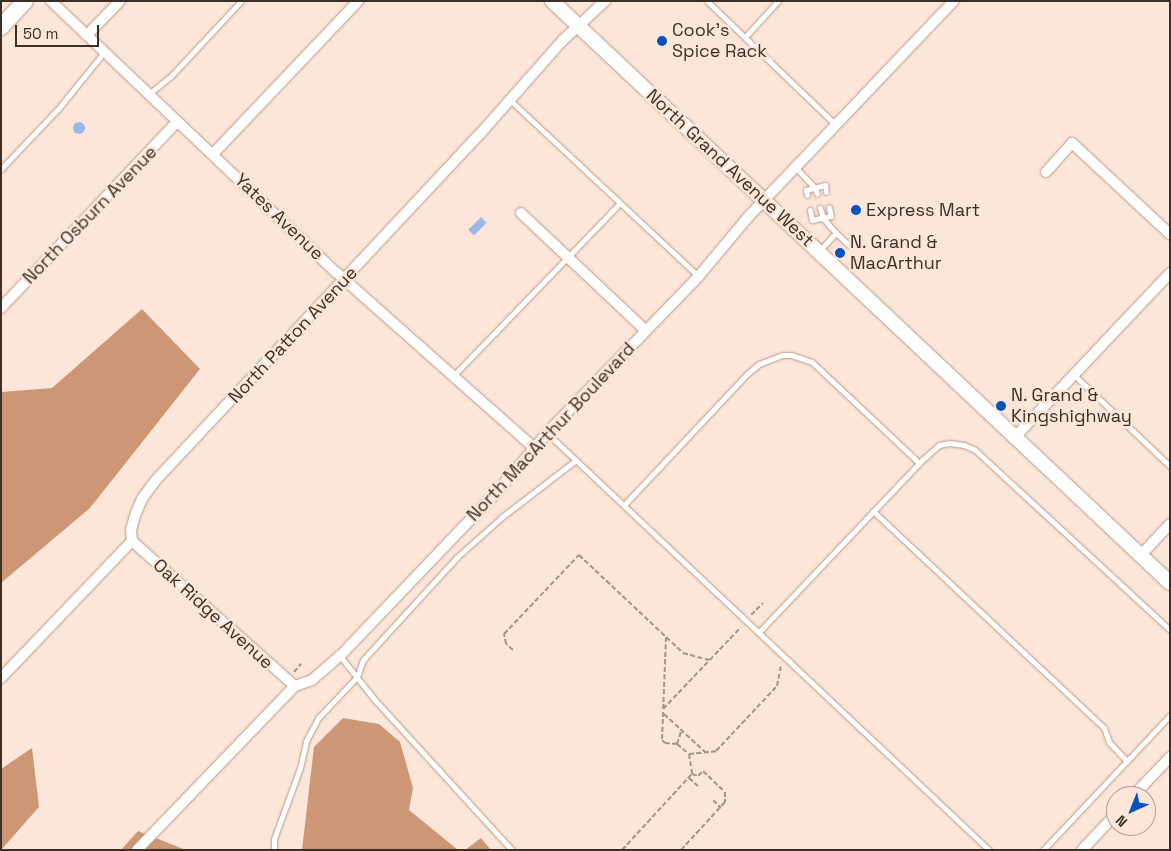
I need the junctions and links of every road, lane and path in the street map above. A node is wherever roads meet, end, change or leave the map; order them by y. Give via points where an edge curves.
1 (25, 1) edge
2 (51, 1) edge
3 (120, 1) edge
4 (241, 1) edge
5 (358, 1) edge
6 (552, 1) edge
7 (605, 1) edge
8 (707, 1) edge
9 (778, 1) edge
10 (954, 1) edge
11 (578, 26) junction
12 (1, 27) edge
13 (87, 35) junction
14 (744, 36) junction
15 (105, 51) junction
16 (150, 93) junction
17 (510, 100) junction
18 (178, 122) junction
19 (836, 125) junction
20 (213, 154) junction
21 (796, 168) junction
22 (1, 169) edge
23 (1046, 172) dead end
24 (815, 188) junction
25 (826, 192) dead end
26 (816, 194) dead end
27 (807, 195) dead end
28 (764, 200) junction
29 (620, 204) junction
30 (829, 207) dead end
31 (820, 208) dead end
32 (810, 210) dead end
33 (521, 212) dead end
34 (823, 218) junction
35 (836, 233) junction
36 (1170, 234) edge
37 (850, 246) dead end
38 (819, 252) junction
39 (567, 258) junction
40 (1170, 274) edge
41 (698, 277) junction
42 (345, 279) junction
43 (1, 308) edge
44 (645, 330) junction
45 (1074, 374) junction
46 (454, 375) junction
47 (547, 433) junction
48 (1015, 437) junction
49 (533, 447) junction
50 (576, 460) junction
51 (919, 463) junction
52 (1170, 466) edge
53 (624, 505) junction
54 (873, 511) junction
55 (1170, 524) edge
56 (132, 541) junction
57 (1141, 555) junction
58 (1170, 583) edge
59 (763, 602) dead end
60 (751, 615) dead end
61 (743, 624) dead end
62 (1170, 630) edge
63 (759, 632) junction
64 (666, 637) junction
65 (513, 650) dead end
66 (340, 656) junction
67 (709, 660) junction
68 (780, 663) dead end
69 (357, 677) junction
70 (1, 678) edge
71 (295, 686) junction
72 (663, 709) junction
73 (663, 713) junction
74 (1170, 715) edge
75 (682, 731) junction
76 (677, 744) junction
77 (704, 752) junction
78 (689, 754) junction
79 (1170, 756) edge
80 (1127, 761) junction
81 (692, 774) junction
82 (689, 778) junction
83 (698, 786) dead end
84 (1142, 786) edge
85 (713, 800) dead end
86 (721, 808) junction
87 (1106, 825) edge
88 (137, 850) edge
89 (274, 850) edge
90 (512, 850) edge
91 (622, 850) edge
92 (681, 850) edge
93 (990, 850) edge
94 (1043, 850) edge
95 (1082, 850) edge

1 - 12 main road
2 - 13 street, Yates Avenue
3 - 13 street
4 - 16 lane via 172,75
5 - 20 street
6 - 11 main road, North Grand Avenue West
7 - 11 street, North Patton Avenue
8 - 14 lane
9 - 14 lane
10 - 19 street, North MacArthur Boulevard
11 - 17 street, North Patton Avenue
11 - 28 main road, North Grand Avenue West
13 - 15 street, Yates Avenue
14 - 19 lane
15 - 16 street, Yates Avenue
15 - 22 lane via 58,109
16 - 18 street, Yates Avenue
17 - 29 lane
17 - 42 street, North Patton Avenue
18 - 20 street, Yates Avenue
18 - 43 street, North Osburn Avenue
19 - 21 street, North MacArthur Boulevard
20 - 42 street, Yates Avenue
21 - 24 lane
21 - 28 street, North MacArthur Boulevard
23 - 36 street via 1072,143
24 - 25 lane via 824,185
24 - 26 lane
24 - 27 lane via 806,190
28 - 38 main road, North Grand Avenue West
28 - 41 street, North MacArthur Boulevard
29 - 39 lane
29 - 41 lane
30 - 34 lane via 831,216
31 - 34 lane
32 - 34 lane via 812,220
33 - 39 street
34 - 35 lane
35 - 37 lane
35 - 38 lane
38 - 48 main road, North Grand Avenue West
39 - 44 street
39 - 46 lane
40 - 45 street
41 - 44 street, North MacArthur Boulevard
42 - 46 street, Yates Avenue
42 - 56 street, North Patton Avenue via 155,481 136,513 131,530
44 - 47 street, North MacArthur Boulevard
45 - 48 street
45 - 52 lane
46 - 49 street, Yates Avenue
47 - 49 street, North MacArthur Boulevard
47 - 50 lane
48 - 57 main road, North Grand Avenue West
49 - 66 street, North MacArthur Boulevard via 496,493
50 - 53 lane
50 - 69 lane via 502,517 456,558 363,660
51 - 53 lane via 812,362 791,354 782,355 759,364 747,374
51 - 54 lane
51 - 62 lane via 939,445 964,445 975,450
53 - 63 lane
54 - 63 lane
54 - 80 lane via 1104,728 1109,742
55 - 57 street
56 - 70 street
56 - 71 street, Oak Ridge Avenue
57 - 58 main road, North Grand Avenue West
59 - 60 path
61 - 67 path
63 - 93 lane
64 - 65 path via 579,555 504,634 506,644
64 - 67 path via 683,653
64 - 72 path
66 - 69 lane
66 - 71 street, North MacArthur Boulevard via 312,680
67 - 72 path
68 - 77 path via 777,686 716,751
69 - 89 lane via 311,730 274,839
69 - 90 lane
71 - 88 street, North MacArthur Boulevard
72 - 73 path
73 - 75 path
73 - 76 path via 662,740
74 - 80 lane
75 - 76 path
75 - 77 path
76 - 78 path
77 - 78 path
78 - 81 path
79 - 84 street
80 - 94 lane
81 - 82 path
81 - 86 path via 698,776 703,771 725,792
82 - 83 path
82 - 91 path
85 - 86 path
86 - 92 path
87 - 95 street

